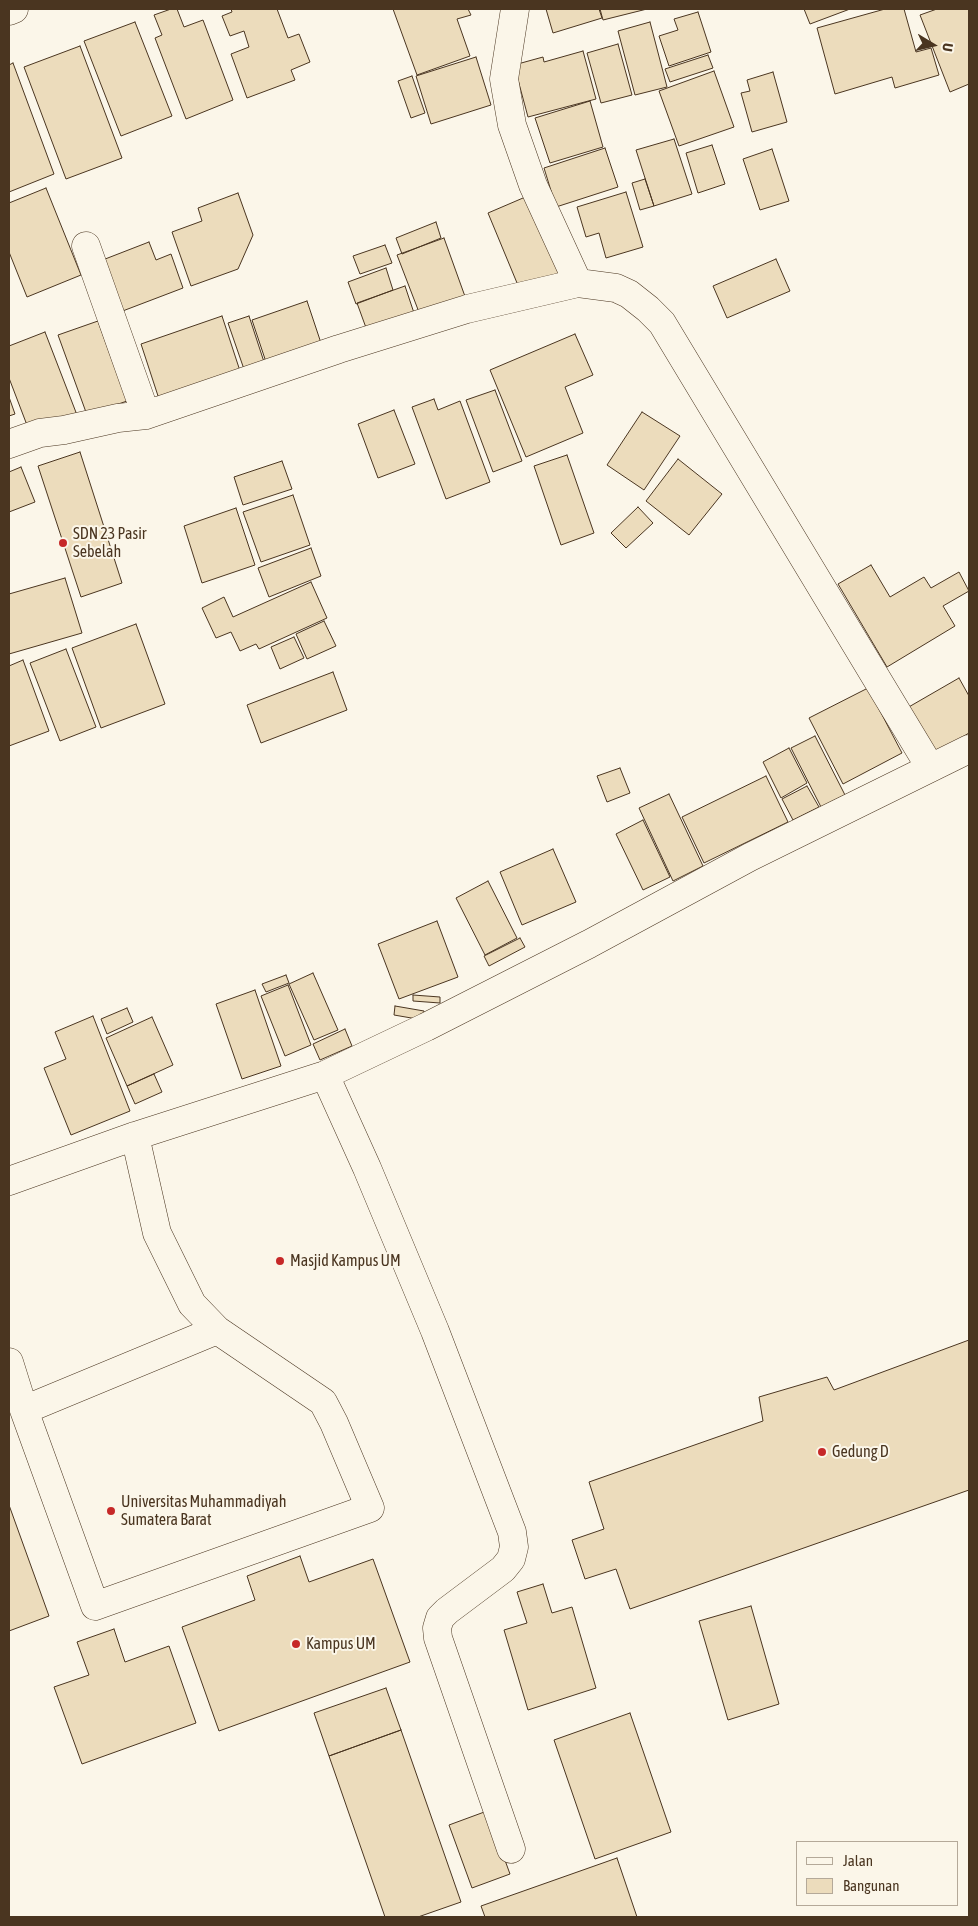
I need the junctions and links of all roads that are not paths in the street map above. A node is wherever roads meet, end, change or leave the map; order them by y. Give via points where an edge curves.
1 (14, 9) edge
2 (515, 9) edge
3 (9, 11) edge
4 (86, 246) dead end
5 (578, 283) junction
6 (146, 415) junction
7 (9, 444) edge
8 (969, 748) edge
9 (930, 767) junction
10 (325, 1075) junction
11 (135, 1136) junction
12 (9, 1181) edge
13 (217, 1330) junction
14 (9, 1362) edge
15 (24, 1410) junction
16 (511, 1849) dead end

1 - 3 street
2 - 5 street via 504,79 512,125 532,185
4 - 6 street
5 - 6 street via 467,309
5 - 9 street via 616,288 629,294 662,323
6 - 7 street via 40,433
8 - 9 street
9 - 10 street via 750,856 580,949
10 - 11 street
10 - 16 street via 435,1330 512,1532 514,1547 511,1559 503,1569 446,1610 437,1628
11 - 12 street
11 - 13 street via 157,1233 192,1304
13 - 15 street
13 - 15 street via 323,1402 370,1508 95,1606
14 - 15 street

